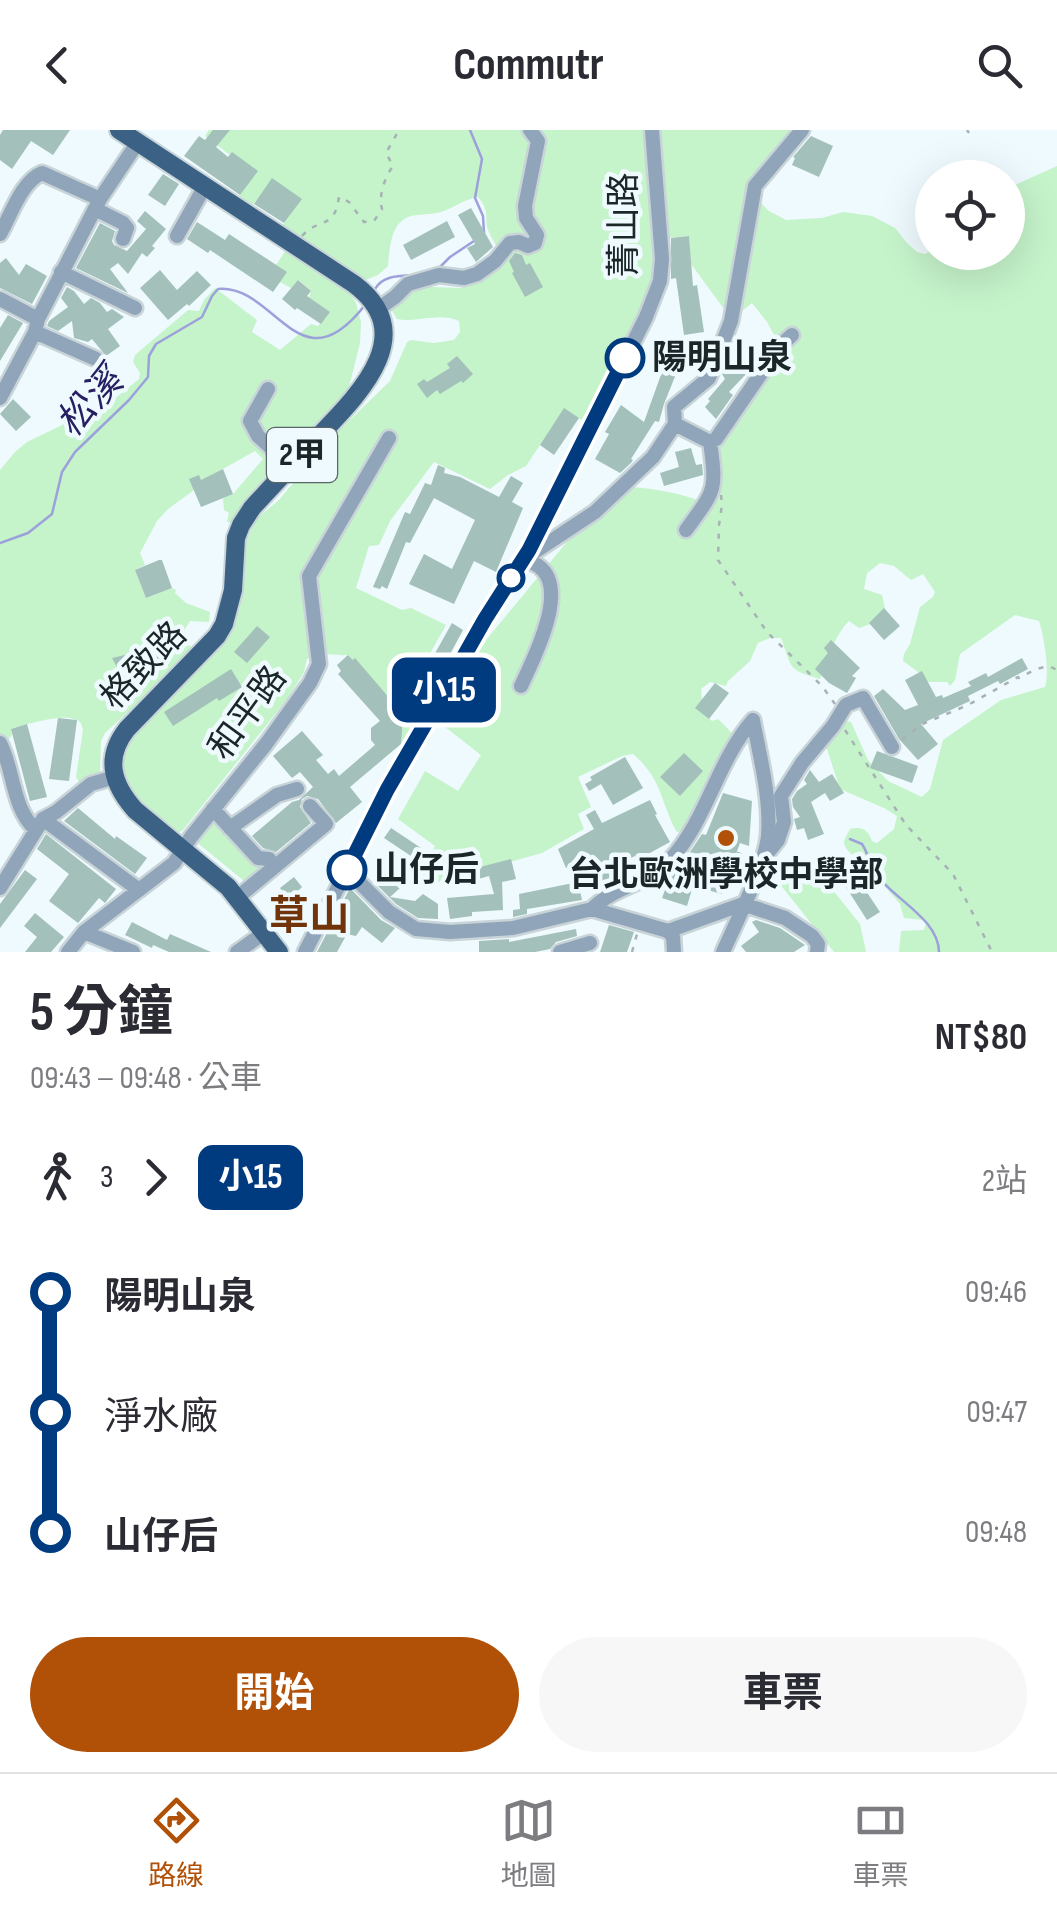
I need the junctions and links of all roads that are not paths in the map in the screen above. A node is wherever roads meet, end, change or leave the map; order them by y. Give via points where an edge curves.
1 (119, 130) edge
2 (530, 130) edge
3 (652, 130) edge
4 (802, 130) edge
5 (138, 142) junction
6 (205, 186) junction
7 (98, 204) junction
8 (0, 234) edge
9 (177, 236) dead end
10 (123, 238) dead end
11 (61, 272) junction
12 (0, 300) edge
13 (135, 308) dead end
14 (378, 309) junction
15 (36, 325) junction
16 (792, 334) dead end
17 (96, 359) dead end
18 (268, 389) dead end
19 (0, 398) edge
20 (675, 424) junction
21 (389, 438) dead end
22 (710, 442) junction
23 (291, 466) junction
24 (686, 530) dead end
25 (522, 560) junction
26 (521, 686) dead end
27 (0, 743) edge
28 (892, 746) road end
29 (115, 778) junction
30 (298, 789) dead end
31 (310, 806) dead end
32 (213, 809) junction
33 (39, 824) junction
34 (230, 828) junction
35 (183, 850) junction
36 (270, 859) dead end
37 (766, 862) junction
38 (347, 870) junction
39 (0, 888) edge
40 (139, 890) junction
41 (236, 898) junction
42 (743, 904) junction
43 (592, 909) junction
44 (84, 932) junction
45 (264, 932) junction
46 (668, 932) junction
47 (590, 943) dead end
48 (68, 952) edge
49 (133, 952) edge
50 (237, 952) edge
51 (279, 952) edge
52 (305, 952) edge
53 (560, 952) edge
54 (674, 952) edge
55 (724, 952) edge
56 (817, 952) edge

1 - 5 main road
2 - 14 street via 538,141 525,206 535,243 510,244 477,274 408,284
3 - 25 street, 菁山路 via 660,281
4 - 20 street via 755,186 731,321 709,378 674,407
5 - 6 main road
5 - 7 street
6 - 9 street
6 - 14 main road via 354,284
7 - 8 street via 42,172 26,186
7 - 10 street via 127,228
7 - 11 street
11 - 13 street
11 - 15 street
12 - 15 street
14 - 23 main road, 格致路 / 2甲 via 384,326 379,360
15 - 17 street
15 - 19 street
16 - 22 street
18 - 23 street via 250,421
20 - 22 street
20 - 25 street via 652,457 594,512
21 - 32 street, 和平路 via 309,576 318,664 310,683
22 - 24 street via 713,488
23 - 29 main road, 格致路 / 2甲 via 241,525 224,624 117,741
25 - 26 street via 544,570 551,599
25 - 38 street, 菁山路
27 - 33 street via 22,812 28,823
28 - 37 street via 863,698 846,705 782,796 784,822
29 - 33 street via 91,784
29 - 35 main road via 124,797
30 - 34 street via 277,795
31 - 41 street via 326,824
32 - 34 street
32 - 35 street, 和平路
33 - 39 street
33 - 40 street
34 - 36 street via 258,858
35 - 40 street, 和平路
35 - 41 main road
37 - 42 street
37 - 43 street via 767,804 753,720 673,857
38 - 43 street via 389,912 416,928 513,928
38 - 52 street, 菁山路
40 - 44 street, 和平路
41 - 45 main road
42 - 46 street
42 - 55 street
42 - 56 street via 800,926 818,944
43 - 46 street
44 - 48 street, 和平路
44 - 49 street
45 - 50 street
45 - 51 main road
46 - 54 street
47 - 53 street

